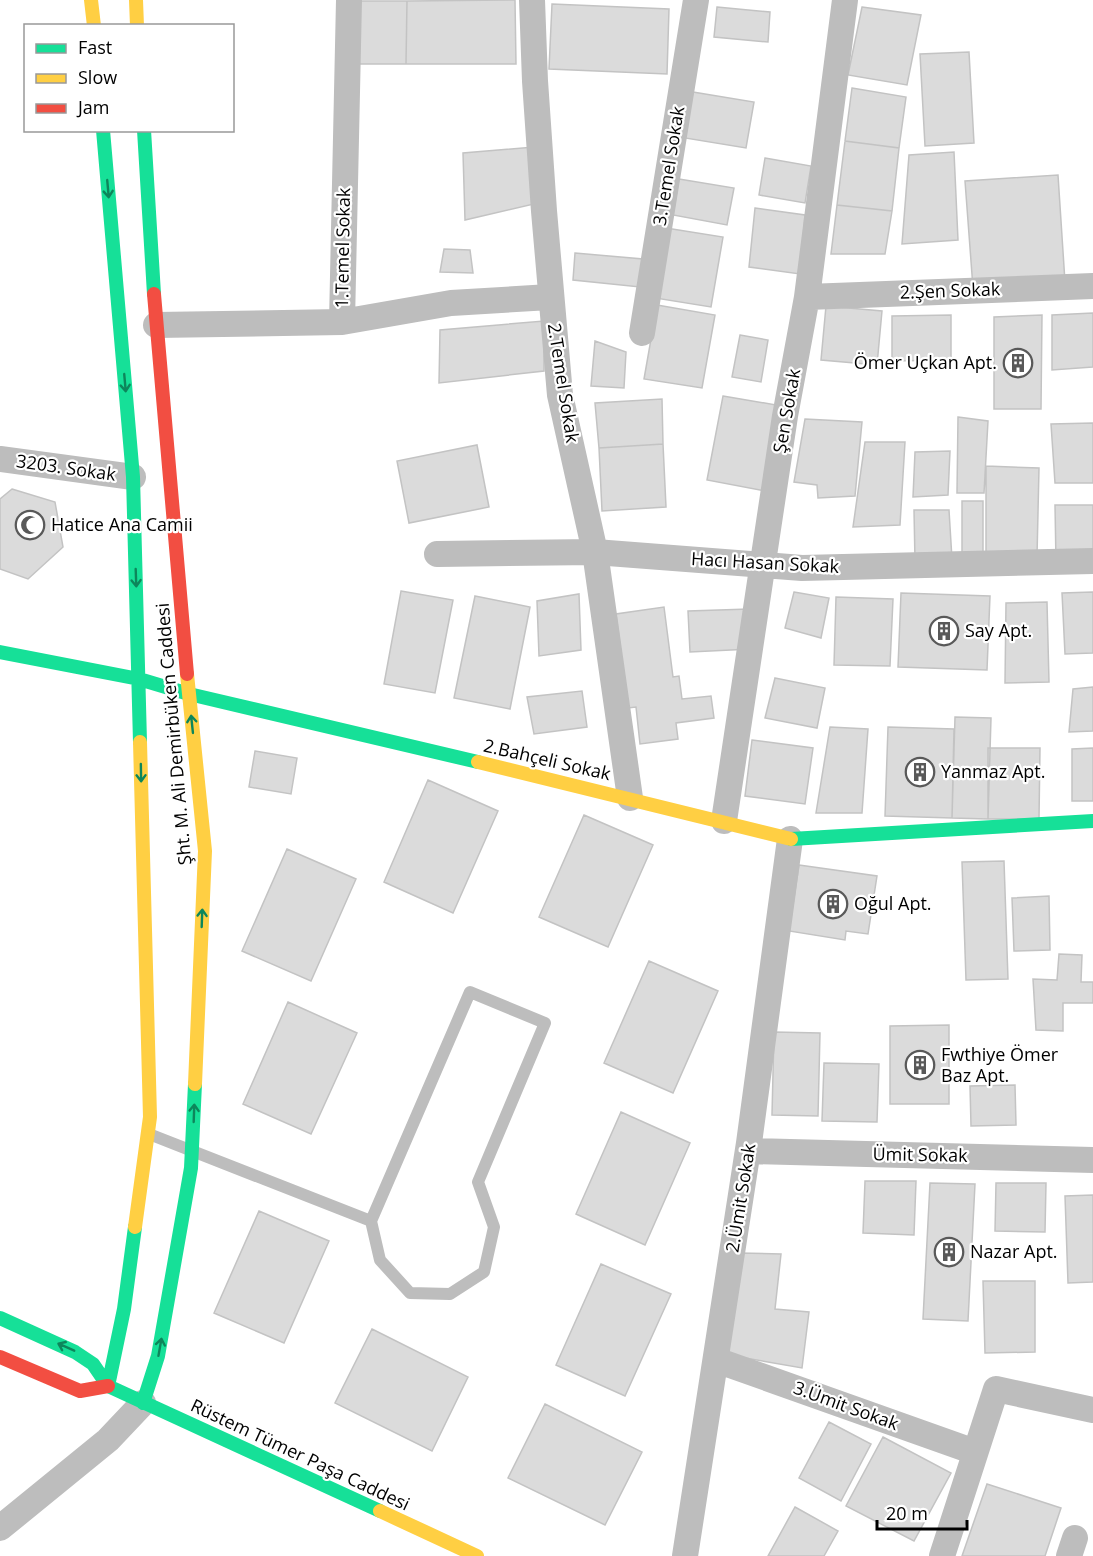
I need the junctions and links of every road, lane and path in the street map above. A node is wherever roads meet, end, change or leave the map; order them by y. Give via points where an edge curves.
1 (92, 0) edge
2 (136, 0) edge
3 (349, 0) edge
4 (532, 0) edge
5 (696, 0) edge
6 (845, 0) edge
7 (94, 24) edge
8 (137, 24) edge
9 (103, 132) edge
10 (144, 132) edge
11 (1093, 286) edge
12 (550, 297) junction
13 (807, 297) junction
14 (342, 322) junction
15 (156, 325) junction
16 (642, 333) dead end
17 (0, 459) edge
18 (133, 477) junction
19 (595, 552) junction
20 (437, 554) dead end
21 (1093, 561) edge
22 (763, 565) junction
23 (0, 652) edge
24 (139, 679) junction
25 (189, 694) junction
26 (630, 798) junction
27 (724, 821) junction
28 (1093, 822) edge
29 (790, 839) junction
30 (148, 1134) junction
31 (192, 1151) junction
32 (748, 1151) junction
33 (1093, 1160) edge
34 (371, 1221) junction
35 (0, 1318) edge
36 (0, 1357) edge
37 (716, 1360) junction
38 (108, 1386) junction
39 (143, 1403) junction
40 (1093, 1410) edge
41 (975, 1452) junction
42 (0, 1528) edge
43 (477, 1556) edge
44 (685, 1556) edge
45 (942, 1556) edge

1 - 7 street
2 - 8 street
3 - 14 street, 1.Temel Sokak
4 - 12 street, 2.Temel Sokak
5 - 16 street, 3.Temel Sokak
6 - 13 street, Şen Sokak
9 -> 18 street, Şht. M. Ali Demirbüken Caddesi
10 - 15 street, Şht. M. Ali Demirbüken Caddesi
11 - 13 street, 2.Şen Sokak
12 - 14 street, 1.Temel Sokak via 451,303
12 - 19 street, 2.Temel Sokak via 560,395
13 - 22 street, Şen Sokak
14 - 15 street
15 - 25 street, Şht. M. Ali Demirbüken Caddesi
17 - 18 street, 3203. Sokak
18 -> 24 street, Şht. M. Ali Demirbüken Caddesi
19 - 20 street, Hacı Hasan Sokak
19 - 22 street, Hacı Hasan Sokak
19 - 26 street, 2.Temel Sokak
21 - 22 street, Hacı Hasan Sokak via 802,568
22 - 27 street, Şen Sokak
23 - 24 street, 2.Bahçeli Sokak
24 - 25 street, 2.Bahçeli Sokak
24 -> 30 street, Şht. M. Ali Demirbüken Caddesi
25 - 26 street, 2.Bahçeli Sokak
31 -> 25 street, Şht. M. Ali Demirbüken Caddesi via 205,851
26 - 27 street, 2.Bahçeli Sokak
27 - 29 street, 2.Bahçeli Sokak
28 - 29 street, 2.Bahçeli Sokak
29 - 32 street, 2.Ümit Sokak
30 - 31 lane
30 - 38 street, Şht. M. Ali Demirbüken Caddesi via 124,1309
31 - 34 lane
39 -> 31 street, Şht. M. Ali Demirbüken Caddesi via 158,1356
32 - 33 street, Ümit Sokak
32 - 37 street, 2.Ümit Sokak
34 - 34 lane via 380,1260 410,1293 450,1294 484,1272 494,1227 478,1182 544,1023 470,992
38 -> 35 street, Rüstem Tümer Paşa Caddesi via 93,1364 75,1352
36 - 38 street via 80,1391
37 - 41 street, 3.Ümit Sokak
37 - 44 street, 2.Ümit Sokak
38 - 39 street, Rüstem Tümer Paşa Caddesi
39 - 42 street via 108,1440
39 - 43 street, Rüstem Tümer Paşa Caddesi
40 - 41 street via 996,1389
41 - 45 street

